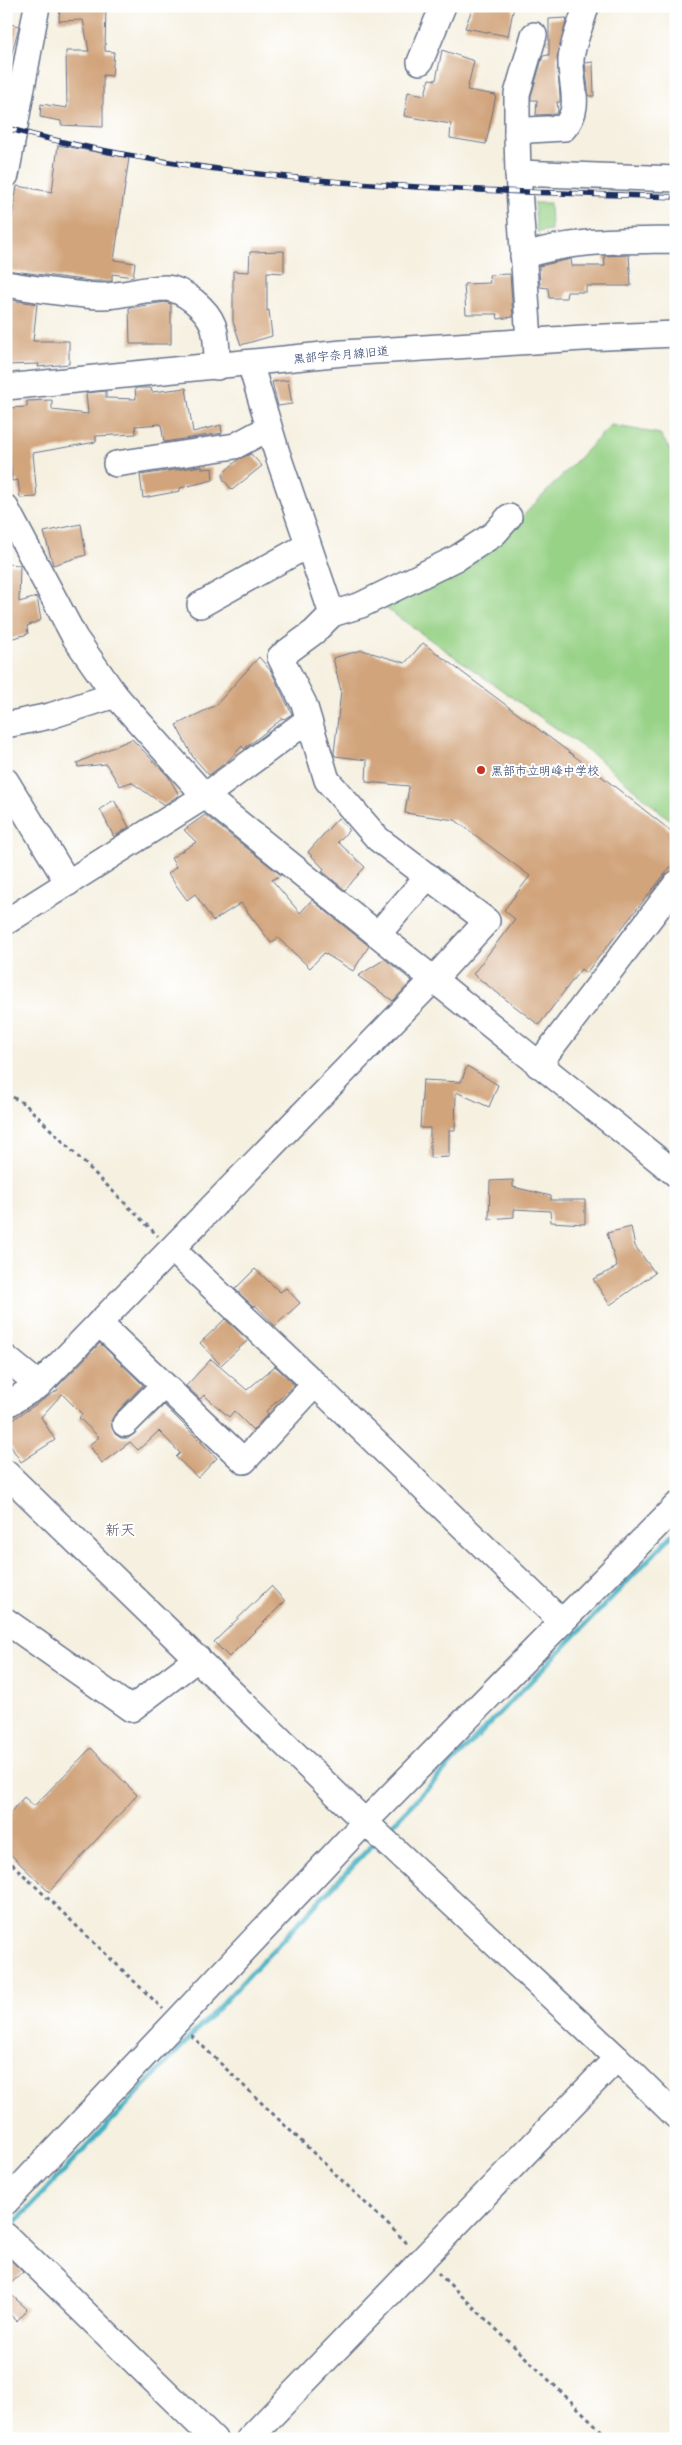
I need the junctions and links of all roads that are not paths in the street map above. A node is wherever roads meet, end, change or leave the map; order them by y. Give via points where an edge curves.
1 (37, 6) edge
2 (443, 6) edge
3 (586, 6) edge
4 (534, 35) dead end
5 (420, 62) dead end
6 (517, 135) junction
7 (518, 172) junction
8 (6, 175) edge
9 (676, 178) edge
10 (676, 240) edge
11 (523, 256) junction
12 (6, 284) edge
13 (676, 334) edge
14 (529, 341) junction
15 (250, 363) junction
16 (218, 366) junction
17 (6, 387) edge
18 (269, 428) junction
19 (116, 464) dead end
20 (6, 508) edge
21 (509, 517) dead end
22 (308, 545) junction
23 (200, 605) dead end
24 (332, 614) junction
25 (115, 694) junction
26 (308, 720) junction
27 (6, 725) edge
28 (6, 782) edge
29 (205, 796) junction
30 (428, 876) junction
31 (68, 883) junction
32 (676, 884) edge
33 (6, 922) edge
34 (378, 934) junction
35 (433, 980) junction
36 (538, 1065) junction
37 (676, 1174) edge
38 (172, 1249) junction
39 (99, 1323) junction
40 (6, 1358) edge
41 (315, 1384) junction
42 (39, 1385) junction
43 (163, 1386) junction
44 (6, 1405) edge
45 (125, 1424) dead end
46 (6, 1473) edge
47 (676, 1506) edge
48 (6, 1621) edge
49 (562, 1622) junction
50 (198, 1658) junction
51 (366, 1822) junction
52 (617, 2058) junction
53 (676, 2116) edge
54 (6, 2202) edge
55 (6, 2236) edge
56 (214, 2439) edge
57 (249, 2439) edge

1 - 8 street
2 - 5 street
3 - 6 street via 571,59 576,98 571,120 564,128 528,130
4 - 6 street via 518,94
6 - 7 street
7 - 9 street
7 - 11 street
10 - 11 street via 586,242 547,247
11 - 14 street
12 - 16 street via 99,296 121,296 168,288 188,296 204,310 213,324
13 - 14 street, 黒部宇奈月線旧道
14 - 15 street, 黒部宇奈月線旧道
15 - 16 street, 黒部宇奈月線旧道
15 - 18 street
16 - 17 street, 黒部宇奈月線旧道
18 - 19 street via 235,446
18 - 22 street
20 - 25 street via 75,638
21 - 24 street via 494,534 457,558 361,605
22 - 23 street
22 - 24 street
24 - 26 street via 280,658 304,704
25 - 27 street via 50,716
25 - 29 street
26 - 29 street
26 - 30 street via 327,780 378,839
28 - 31 street
29 - 31 street
29 - 34 street
30 - 34 street
30 - 35 street via 487,921
31 - 33 street
32 - 36 street
34 - 35 street
35 - 36 street
35 - 38 street
36 - 37 street
38 - 39 street
38 - 41 street
39 - 42 street
39 - 43 street
40 - 42 street
41 - 43 street via 244,1460
41 - 49 street
42 - 44 street
43 - 45 street
46 - 50 street
47 - 49 street
48 - 50 street via 131,1709
49 - 51 street
50 - 51 street
51 - 52 street
51 - 54 street
52 - 53 street
52 - 57 street
55 - 56 street

